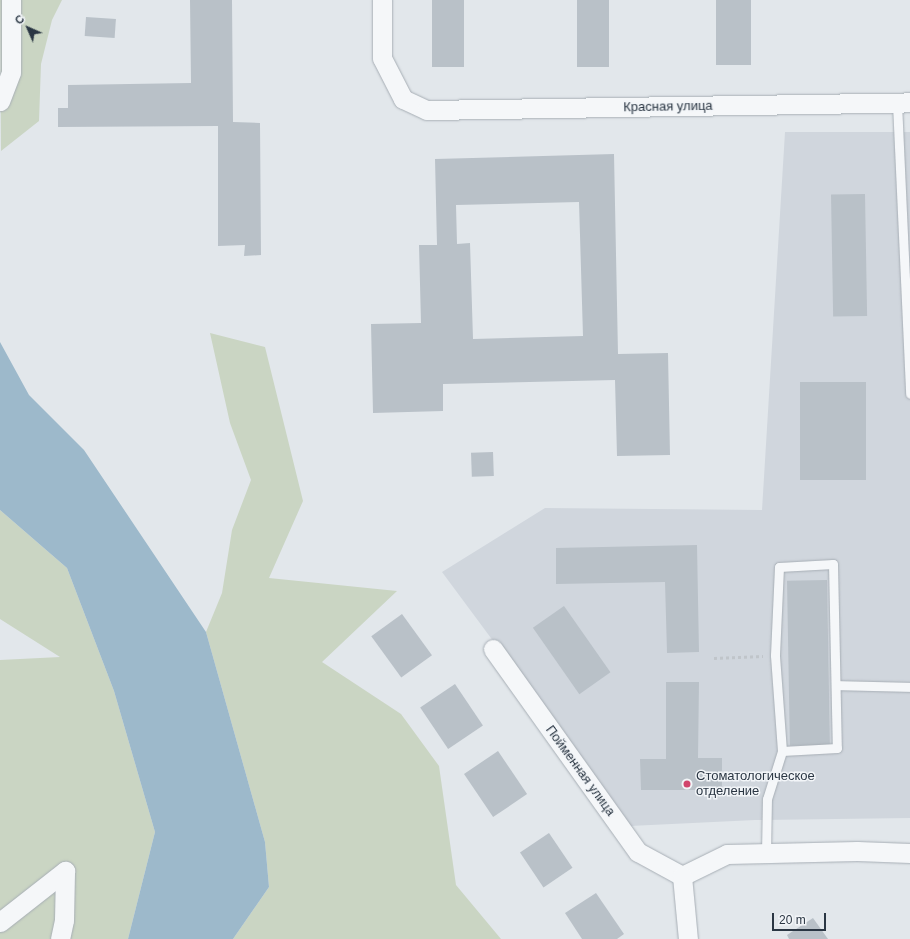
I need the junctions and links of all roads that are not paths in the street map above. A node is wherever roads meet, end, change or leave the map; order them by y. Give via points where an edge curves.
1 (11, 0) edge
2 (382, 0) edge
3 (0, 100) edge
4 (903, 103) edge
5 (910, 394) edge
6 (493, 649) dead end
7 (836, 684) junction
8 (910, 687) edge
9 (782, 751) junction
10 (910, 853) edge
11 (766, 854) junction
12 (682, 876) junction
13 (0, 922) edge
14 (60, 939) edge
15 (688, 939) edge

1 - 3 street via 11,72
2 - 4 street, Красная улица via 382,58 403,99 426,110
4 - 5 lane
6 - 12 street, Пойменная улица via 638,852
7 - 8 lane
7 - 9 lane via 837,748
7 - 9 lane via 833,564 779,568 776,655
9 - 11 lane via 767,799
10 - 11 street via 856,851
11 - 12 street via 727,854
12 - 15 street
13 - 14 street via 65,872 64,920

